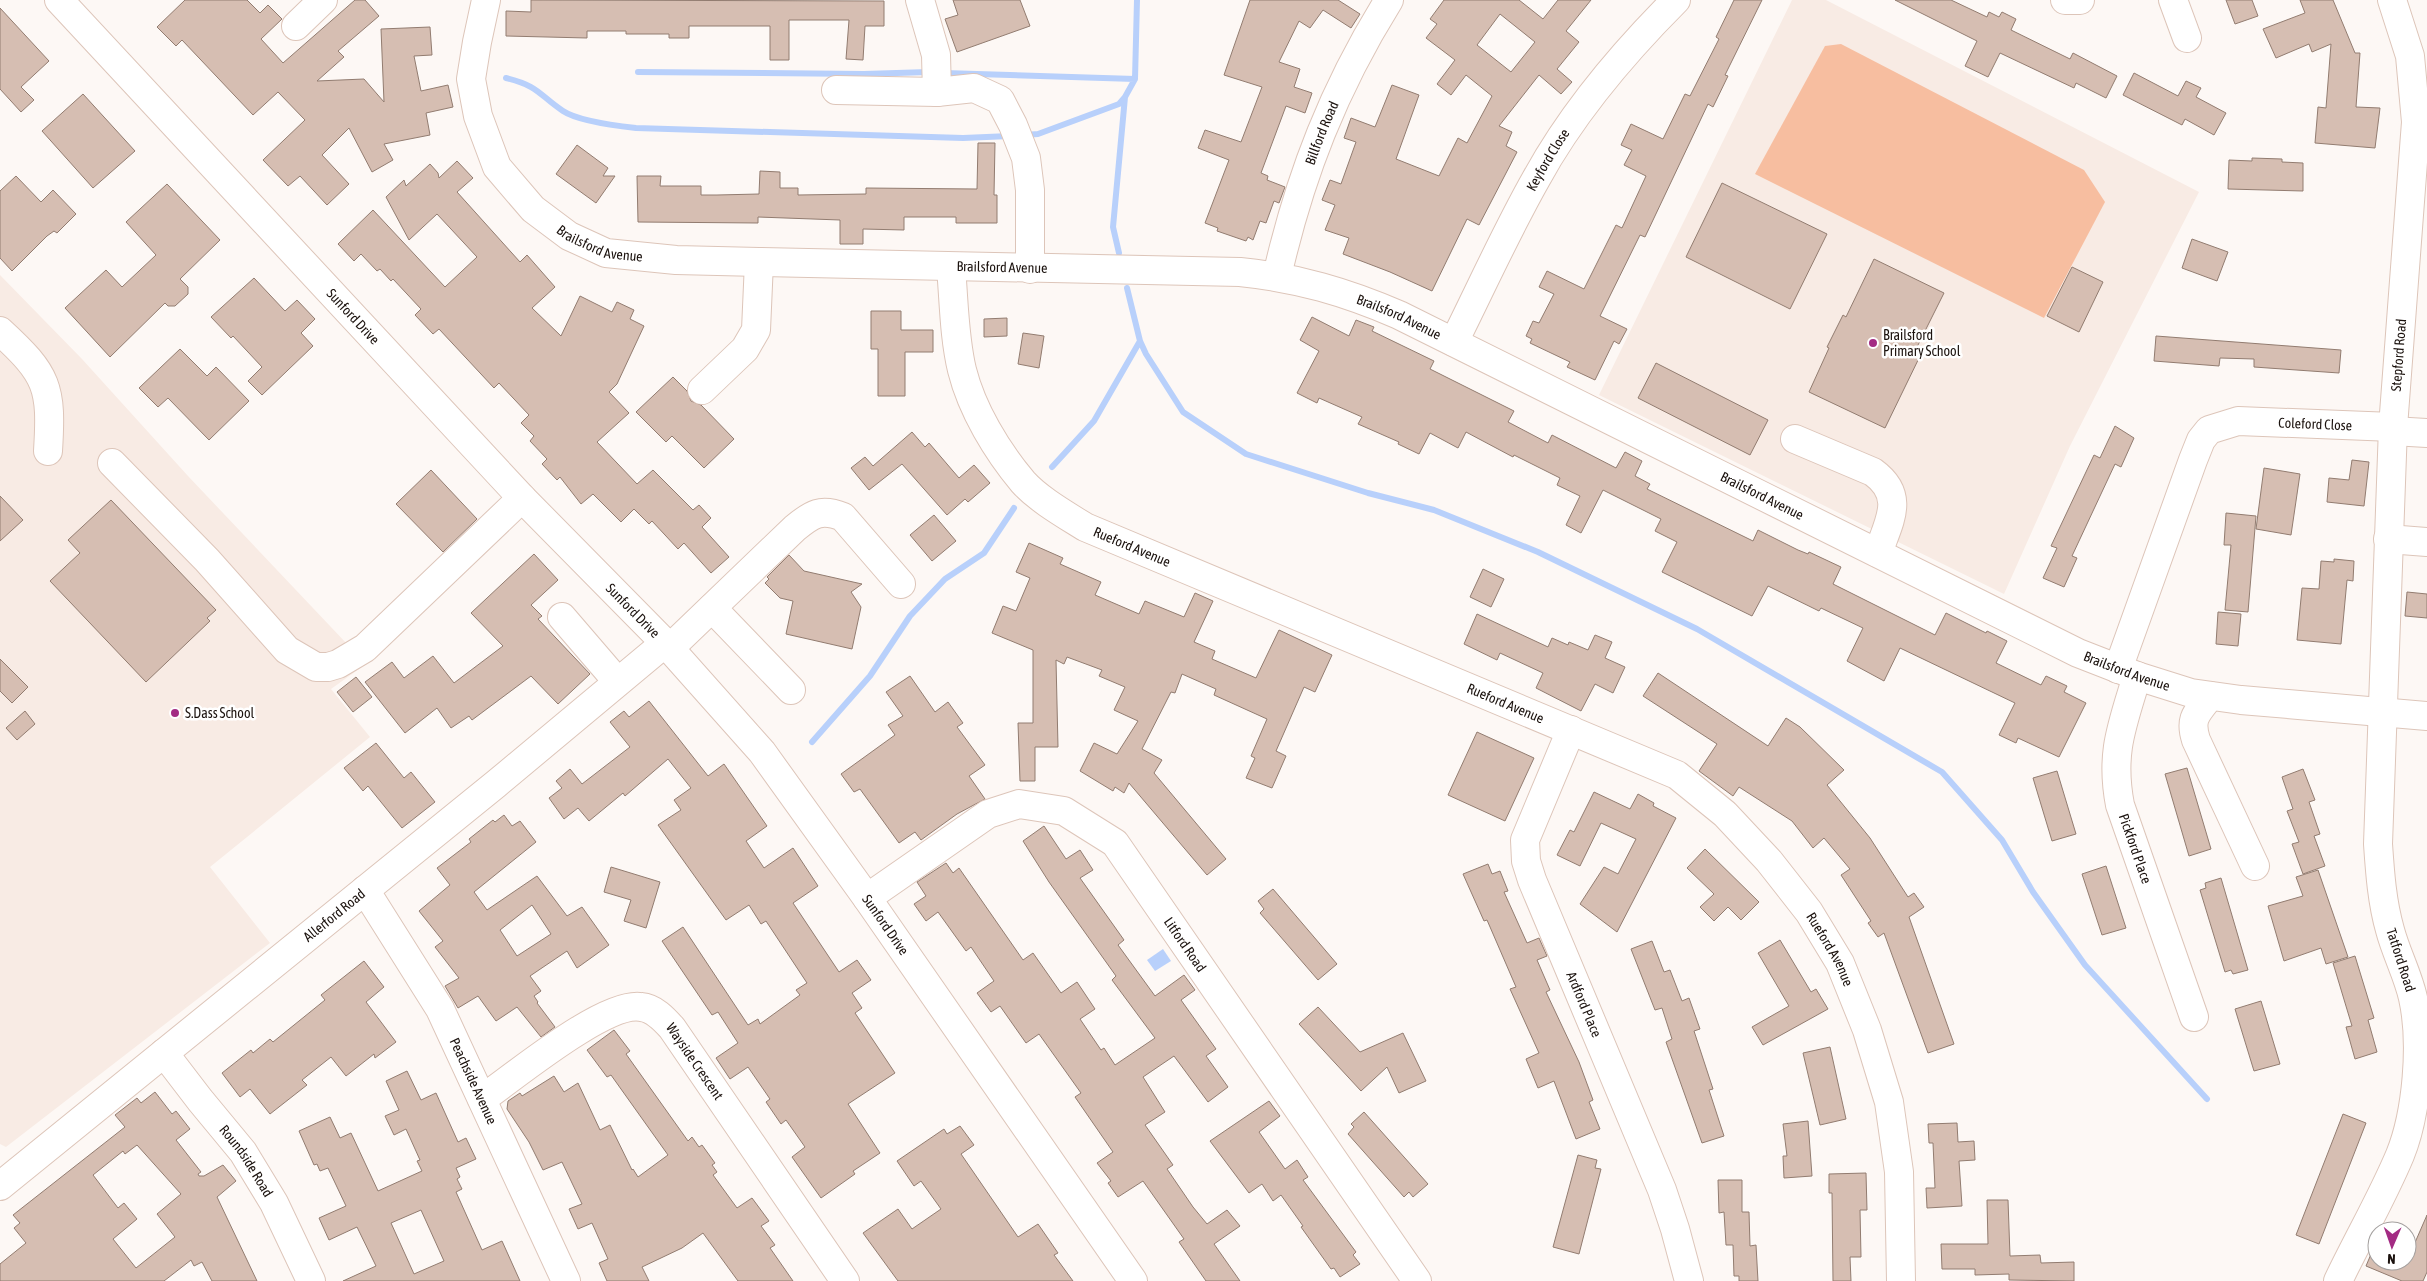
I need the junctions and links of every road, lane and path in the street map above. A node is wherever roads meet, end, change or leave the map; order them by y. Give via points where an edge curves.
1 (59, 0) edge
2 (323, 0) edge
3 (486, 0) edge
4 (920, 0) edge
5 (1389, 0) edge
6 (1676, 0) edge
7 (2065, 0) edge
8 (2080, 0) edge
9 (2173, 0) edge
10 (2392, 0) edge
11 (296, 26) dead end
12 (2187, 38) dead end
13 (2417, 44) edge
14 (836, 90) dead end
15 (937, 92) junction
16 (759, 262) junction
17 (951, 268) junction
18 (1030, 269) junction
19 (1277, 276) junction
20 (2415, 289) edge
21 (0, 332) edge
22 (1454, 342) junction
23 (702, 390) dead end
24 (2238, 421) joint
25 (2392, 429) junction
26 (2427, 433) edge
27 (1795, 438) dead end
28 (48, 451) dead end
29 (112, 463) dead end
30 (522, 498) junction
31 (2388, 539) junction
32 (2427, 542) edge
33 (1878, 553) junction
34 (902, 584) dead end
35 (712, 608) junction
36 (562, 617) dead end
37 (668, 645) junction
38 (2128, 672) junction
39 (617, 681) junction
40 (791, 690) dead end
41 (2210, 696) junction
42 (2381, 714) junction
43 (2427, 716) edge
44 (1571, 730) junction
45 (2255, 866) dead end
46 (365, 890) junction
47 (867, 898) junction
48 (2194, 1017) dead end
49 (164, 1053) junction
50 (482, 1100) junction
51 (0, 1186) edge
52 (311, 1281) edge
53 (566, 1281) edge
54 (845, 1281) edge
55 (1133, 1281) edge
56 (1417, 1281) edge
57 (1688, 1281) edge
58 (1901, 1281) edge
59 (2338, 1281) edge

1 - 30 street, Sunford Drive
2 - 11 street
3 - 16 street, Brailsford Avenue via 471,79 478,116 497,167 533,209 569,236 606,253 676,260
4 - 15 street via 936,54
5 - 19 street, Billford Road via 1340,87 1320,133 1288,227
6 - 22 street, Keyford Close via 1626,52 1576,117 1536,178
7 - 8 street
9 - 12 street
10 - 13 street, Stepford Road
13 - 20 street, Stepford Road
14 - 15 street
15 - 18 street via 974,88 1000,100 1026,158 1030,190
16 - 17 street, Brailsford Avenue
16 - 23 street via 756,330 745,349
17 - 18 street, Brailsford Avenue
17 - 44 street, Rueford Avenue via 962,369 977,411 1024,483 1051,504 1085,527
18 - 19 street, Brailsford Avenue via 1240,272
19 - 22 street, Brailsford Avenue via 1363,299
20 - 25 street, Stepford Road
21 - 28 street via 38,372 48,392
22 - 33 street, Brailsford Avenue
24 - 25 street, Coleford Close
24 - 38 street, Pickford Place via 2210,430 2201,440
25 - 26 street, Coleford Close
25 - 31 street, Stepford Road
27 - 33 street via 1882,478 1893,498 1893,508
29 - 30 street via 207,560 287,650 316,667 338,664 365,648
30 - 37 street, Sunford Drive
31 - 32 street
31 - 42 street, Stepford Road
33 - 38 street, Brailsford Avenue via 2078,653
34 - 35 street, Allerford Road via 843,518 830,512 815,514 795,528
35 - 37 street, Allerford Road
35 - 40 street
36 - 39 street
37 - 39 street, Allerford Road
37 - 47 street, Sunford Drive via 762,752
38 - 41 street, Brailsford Avenue
38 - 48 street, Pickford Place via 2115,782 2120,805
39 - 46 street, Allerford Road
41 - 42 street, Brailsford Avenue
41 - 45 street via 2195,716 2192,726
42 - 43 street, Brailsford Avenue
42 - 59 street, Tatford Road via 2378,844 2382,897 2413,997 2418,1057 2413,1103 2400,1154
44 - 57 street, Ardford Place via 1525,840 1526,861 1662,1190
44 - 58 street, Rueford Avenue via 1677,775 1725,814 1769,861 1809,912 1840,963 1889,1102 1899,1172
46 - 49 street, Allerford Road
46 - 50 street, Peachside Avenue via 440,1008
47 - 55 street, Sunford Drive
47 - 56 street, Litford Road via 988,814 1020,804 1064,811 1115,843
49 - 51 street, Allerford Road
49 - 52 street, Roundside Road via 243,1152 274,1203
50 - 53 street, Peachside Avenue
50 - 54 street, Wayside Crescent via 591,1022 616,1009 642,1006 660,1015 672,1028

